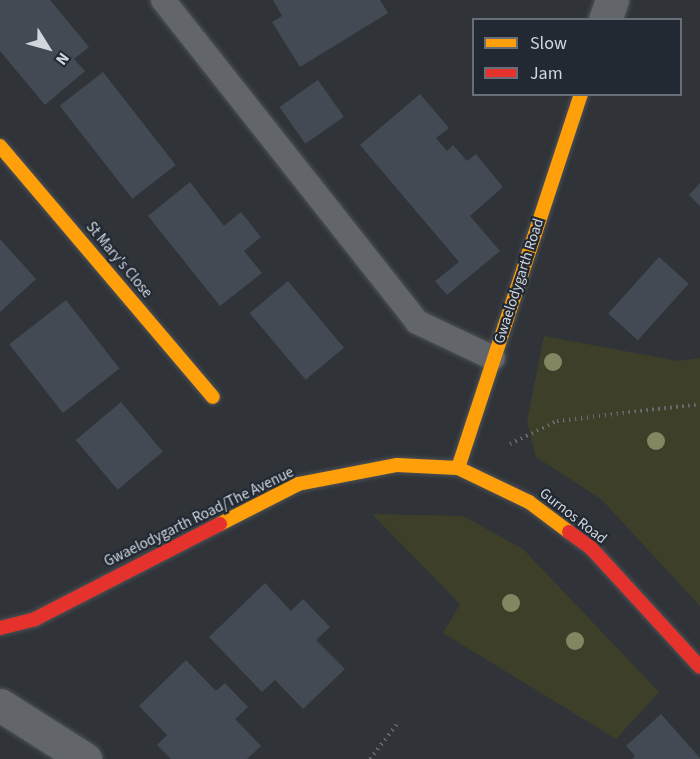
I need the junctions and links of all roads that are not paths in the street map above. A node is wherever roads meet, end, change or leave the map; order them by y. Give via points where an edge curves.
1 (163, 0) edge
2 (612, 0) edge
3 (606, 18) edge
4 (579, 96) edge
5 (0, 146) edge
6 (493, 358) junction
7 (213, 397) dead end
8 (458, 468) junction
9 (0, 628) edge
10 (700, 667) edge
11 (0, 705) edge
12 (85, 759) edge

1 - 6 lane via 417,322
2 - 3 street
4 - 6 street, Gwaelodygarth Road
5 - 7 street, St Mary's Close
6 - 8 street, Gwaelodygarth Road
8 - 9 street, Gwaelodygarth Road/The Avenue via 397,465 298,484 35,619
8 - 10 street, Gurnos Road via 529,502 591,548
11 - 12 street

